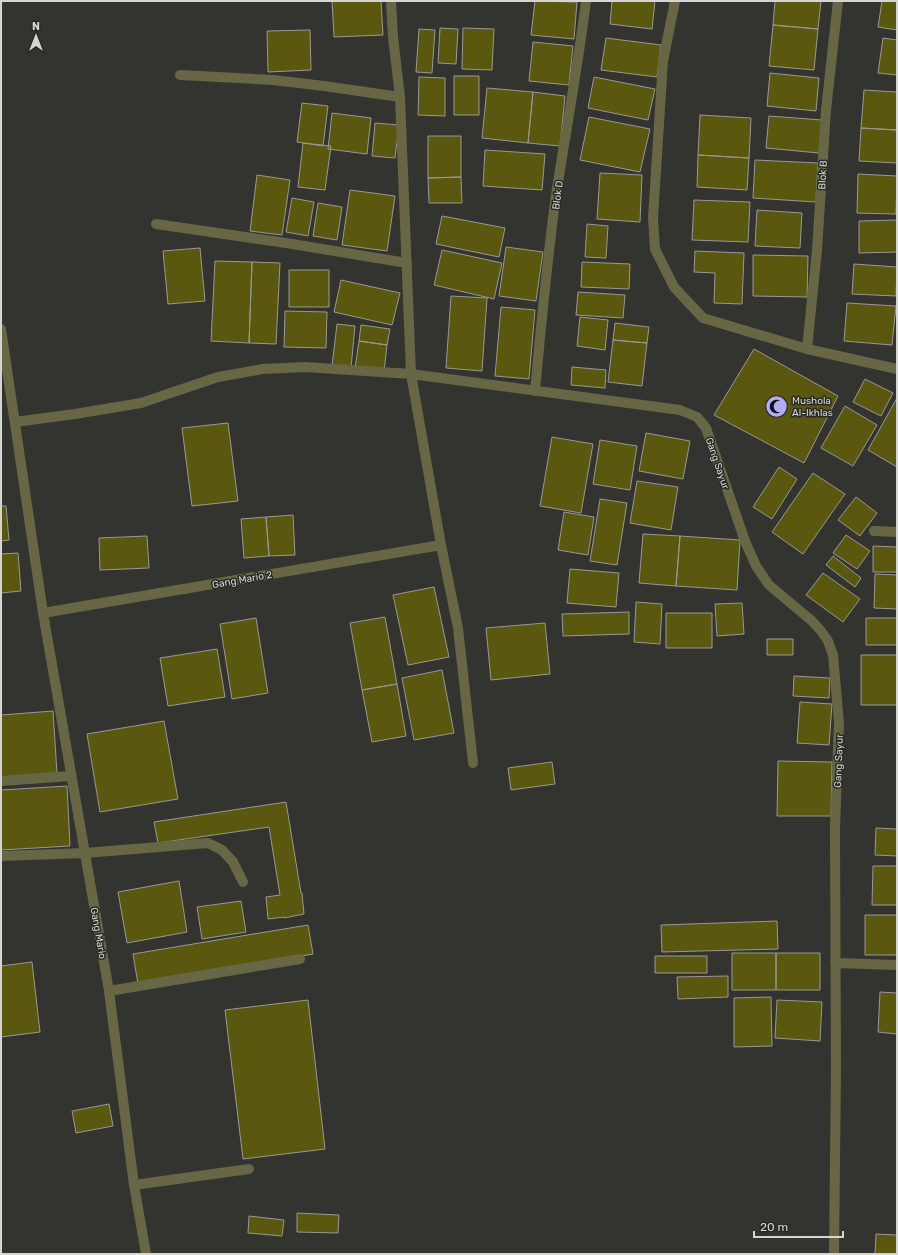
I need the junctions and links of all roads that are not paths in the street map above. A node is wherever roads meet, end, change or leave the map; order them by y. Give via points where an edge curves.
1 (391, 1) edge
2 (586, 1) edge
3 (675, 1) edge
4 (838, 1) edge
5 (180, 75) dead end
6 (400, 97) junction
7 (156, 224) dead end
8 (407, 263) junction
9 (1, 329) edge
10 (807, 349) junction
11 (897, 369) edge
12 (411, 374) junction
13 (535, 391) junction
14 (15, 422) junction
15 (874, 531) dead end
16 (897, 532) edge
17 (441, 545) junction
18 (44, 613) junction
19 (473, 763) dead end
20 (71, 776) junction
21 (1, 781) edge
22 (85, 853) junction
23 (1, 856) edge
24 (242, 882) dead end
25 (300, 959) dead end
26 (835, 963) junction
27 (897, 964) edge
28 (108, 991) junction
29 (248, 1169) dead end
30 (134, 1185) junction
31 (146, 1254) edge
32 (834, 1254) edge

1 - 6 street
2 - 13 street, Blok D via 556,196
3 - 10 street via 663,61 653,218 655,249 674,287 703,318
4 - 10 street, Blok B via 826,110 817,250
5 - 6 street via 273,80
6 - 8 street
7 - 8 street
8 - 12 street
9 - 14 street, Gang Mario
10 - 11 street
12 - 13 street, Gang Sayur
12 - 14 street, Gang Sayur via 305,367 263,369 218,378 141,403
12 - 17 street
13 - 26 street, Gang Sayur via 680,410 697,417 706,428 756,566 769,585 812,621 828,641 833,655 839,723 835,828
14 - 18 street, Gang Mario
15 - 16 street
17 - 18 street, Gang Mario 2
17 - 19 street via 458,628
18 - 20 street, Gang Mario
20 - 21 street
20 - 22 street, Gang Mario
22 - 23 street
22 - 24 street via 208,843 222,850 233,862
22 - 28 street, Gang Mario
25 - 28 street
26 - 27 street
26 - 32 street, Gang Sayur
28 - 30 street, Gang Mario
29 - 30 street
30 - 31 street, Gang Mario

